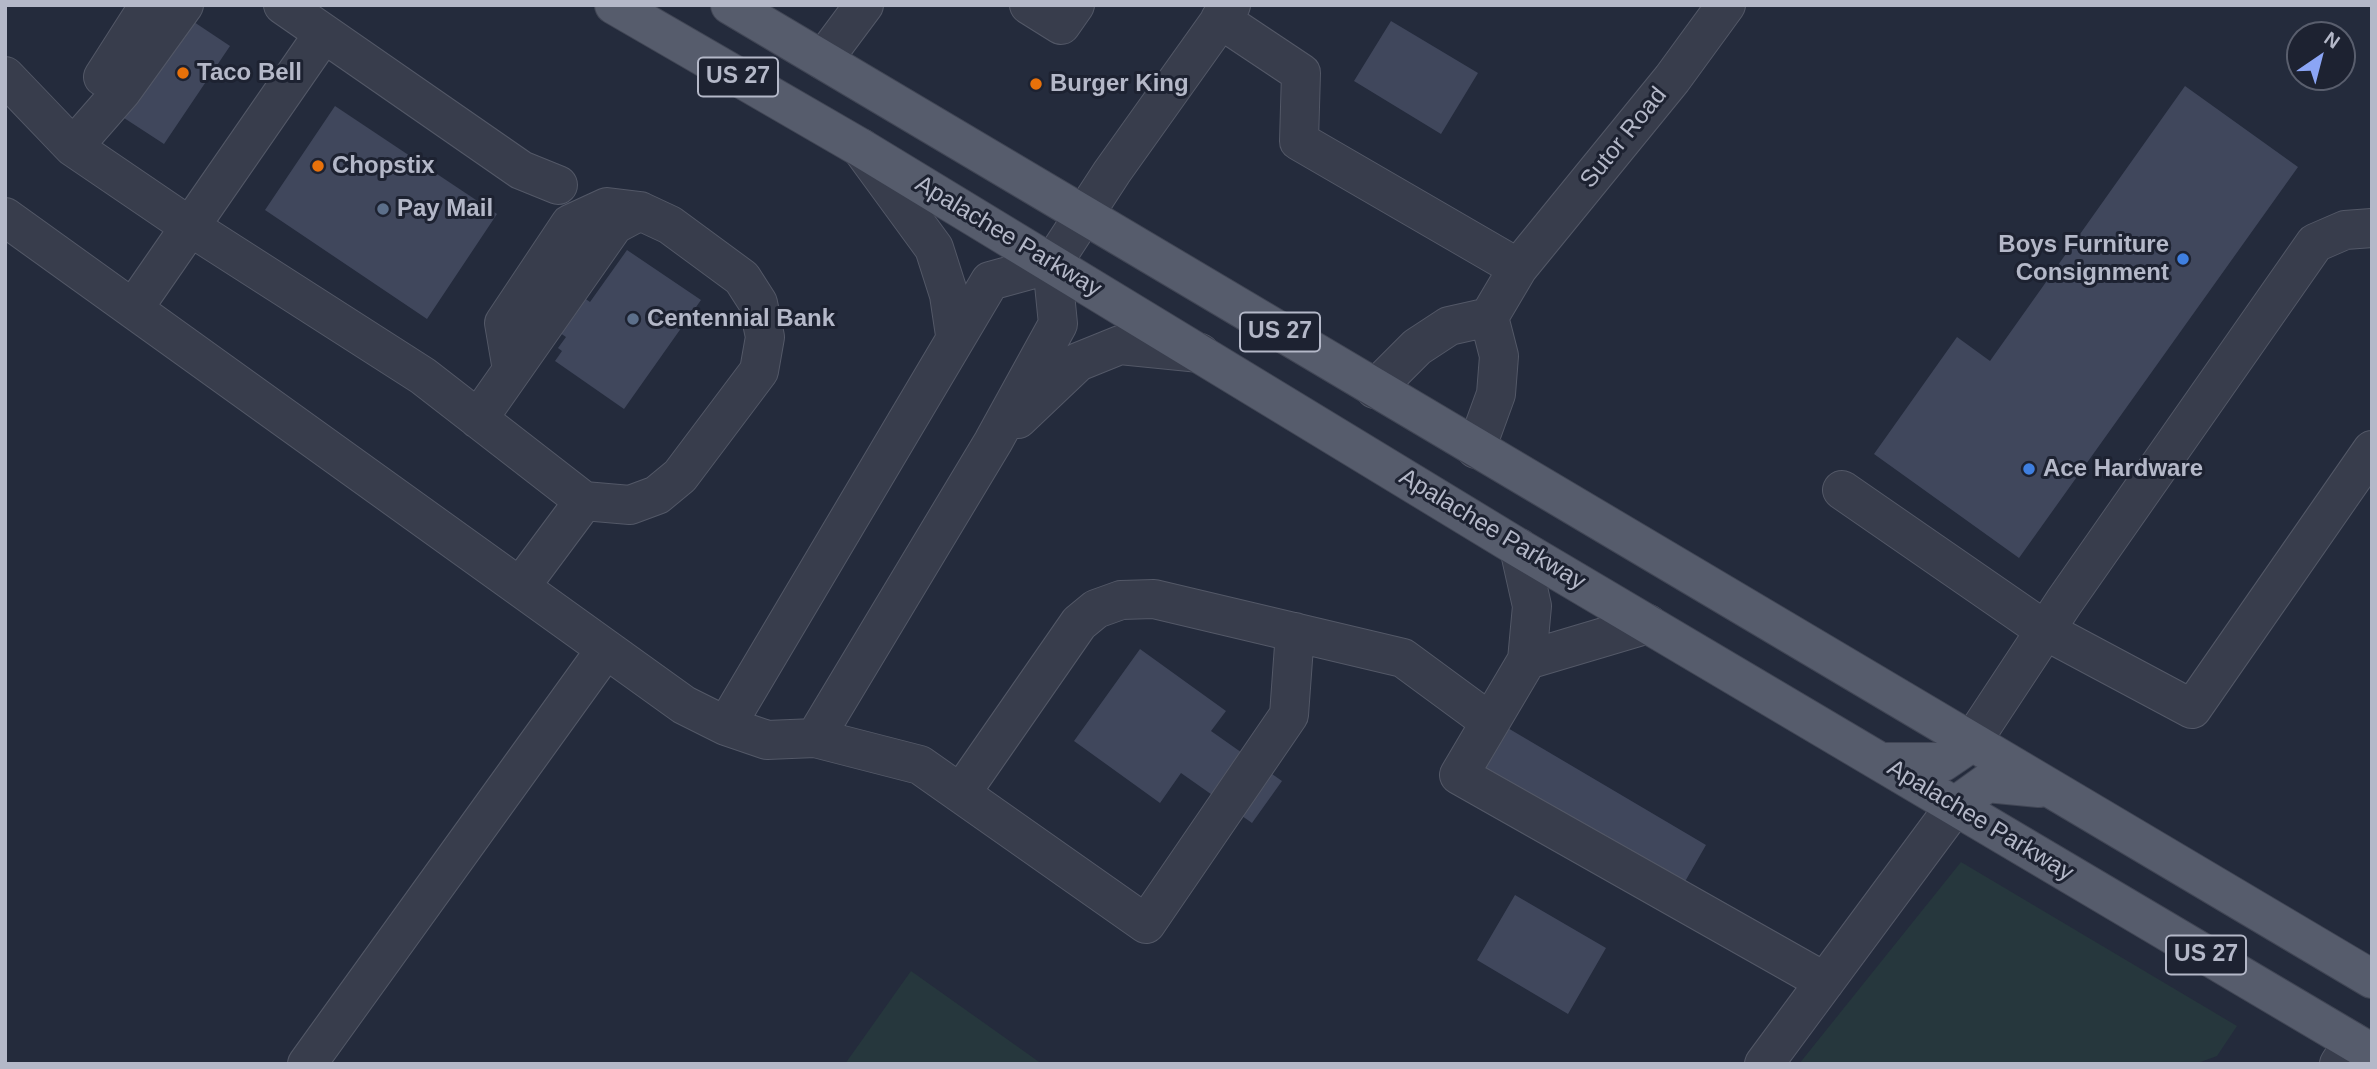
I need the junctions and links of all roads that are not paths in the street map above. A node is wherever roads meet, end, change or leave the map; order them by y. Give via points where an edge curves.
1 (149, 5) edge
2 (184, 5) edge
3 (268, 5) edge
4 (283, 5) edge
5 (614, 5) edge
6 (730, 5) edge
7 (864, 5) edge
8 (1030, 5) edge
9 (1075, 5) edge
10 (1726, 5) edge
11 (1226, 12) edge
12 (322, 36) junction
13 (822, 60) junction
14 (5, 76) edge
15 (69, 142) junction
16 (861, 148) junction
17 (558, 185) dead end
18 (1084, 215) junction
19 (5, 218) edge
20 (192, 228) junction
21 (2372, 228) edge
22 (1052, 264) junction
23 (1518, 268) junction
24 (133, 309) junction
25 (1489, 317) junction
26 (955, 335) junction
27 (1200, 353) junction
28 (1375, 389) junction
29 (478, 419) junction
30 (993, 442) junction
31 (1476, 449) junction
32 (2372, 450) edge
33 (1842, 490) dead end
34 (584, 501) junction
35 (1520, 548) junction
36 (520, 587) junction
37 (1648, 624) junction
38 (2046, 631) junction
39 (1296, 632) junction
40 (607, 649) junction
41 (1527, 660) junction
42 (1490, 722) junction
43 (726, 726) junction
44 (815, 738) junction
45 (1971, 743) junction
46 (1881, 762) junction
47 (2048, 789) junction
48 (961, 793) junction
49 (1955, 806) junction
50 (2372, 979) edge
51 (1825, 982) junction
52 (2354, 1053) edge
53 (307, 1064) edge
54 (1764, 1064) edge

1 - 15 street
2 - 15 street via 122,91
3 - 12 street
4 - 12 street
5 - 16 main road, Apalachee Parkway / US 27
6 - 13 main road, US 27
7 - 13 street
8 - 9 street via 1061,25
10 - 23 street, Sutor Road via 1672,79
11 - 18 street
11 - 23 street via 1301,73 1299,141
12 - 17 street via 521,170
12 - 20 street
13 - 18 main road, US 27
14 - 15 street
15 - 20 street
16 - 22 main road, Apalachee Parkway / US 27
16 - 26 street via 934,248 949,295
18 - 22 street
18 - 28 main road, US 27
19 - 24 street
20 - 24 street
20 - 29 street via 423,376
21 - 38 street via 2345,230 2315,243
22 - 26 street via 990,281
22 - 27 main road, Apalachee Parkway / US 27
22 - 30 street via 1058,324
23 - 25 street, Sutor Road
24 - 36 street
25 - 28 street via 1450,326 1417,347
25 - 31 street via 1499,356 1496,394
26 - 43 street
27 - 30 street via 1120,345 1078,362
27 - 35 main road, Apalachee Parkway / US 27
28 - 31 main road, US 27
29 - 34 street
29 - 34 street via 512,370 504,323 570,224 607,207 640,211 670,225 742,278 758,303 765,337 759,371 680,476 657,495 630,505
30 - 44 street
31 - 45 main road, US 27
32 - 38 street via 2192,709
33 - 38 street
34 - 36 street
35 - 37 main road, Apalachee Parkway / US 27
35 - 41 street via 1532,606
36 - 40 street
37 - 41 street
37 - 46 main road, Apalachee Parkway / US 27
38 - 45 street
39 - 42 street via 1403,657
39 - 48 street via 1154,599 1121,600 1096,609 1079,623
39 - 48 street via 1289,715 1146,924
40 - 43 street via 684,705
40 - 53 street
41 - 42 street
42 - 51 street via 1459,775
43 - 44 street via 767,740
44 - 48 street via 920,765
45 - 46 main road via 1943,762
45 - 47 main road, US 27
46 - 49 main road, Apalachee Parkway / US 27
47 - 49 main road via 1987,783
47 - 50 main road, US 27
49 - 51 street
49 - 52 main road, Apalachee Parkway / US 27
51 - 54 street

